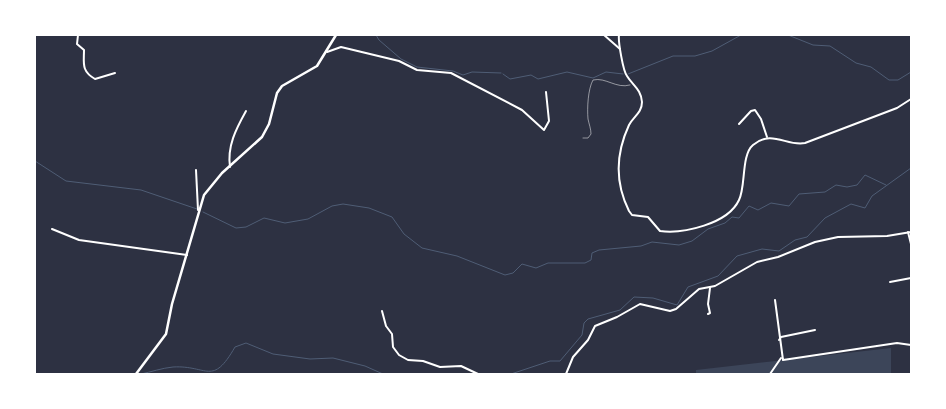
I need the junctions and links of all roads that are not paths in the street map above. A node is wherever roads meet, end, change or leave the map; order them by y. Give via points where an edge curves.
1 (78, 35) edge
2 (336, 35) edge
3 (604, 35) edge
4 (618, 35) edge
5 (622, 51) junction
6 (327, 52) junction
7 (115, 73) dead end
8 (546, 92) dead end
9 (911, 99) edge
10 (246, 111) dead end
11 (739, 124) dead end
12 (767, 138) junction
13 (230, 167) junction
14 (196, 170) dead end
15 (199, 212) junction
16 (52, 229) dead end
17 (910, 232) edge
18 (911, 244) edge
19 (186, 255) junction
20 (911, 278) edge
21 (890, 282) dead end
22 (710, 288) junction
23 (775, 300) dead end
24 (382, 310) dead end
25 (708, 314) dead end
26 (815, 330) dead end
27 (779, 340) junction
28 (911, 345) edge
29 (781, 358) junction
30 (136, 374) edge
31 (478, 374) edge
32 (566, 374) edge
33 (770, 374) edge

1 - 7 street via 77,44 84,50 86,72 97,79
2 - 6 main road
3 - 5 street
4 - 5 street
5 - 12 street via 625,73 640,90 641,107 624,140 617,176 632,215 648,217 660,231 700,228 732,208 740,198 749,150
6 - 8 street via 341,47 399,61 418,70 451,73 522,110 544,130 549,121
6 - 13 main road via 310,71 282,86 264,134
9 - 12 street via 897,108 804,143
10 - 13 street via 234,134 228,156
11 - 12 street via 751,110 756,110
13 - 15 main road via 209,187
14 - 15 street
15 - 19 main road
16 - 19 street via 79,240
17 - 18 street
17 - 22 street via 838,237 815,242 757,262
19 - 30 main road via 166,334
20 - 21 street
22 - 25 street
22 - 32 street via 699,290 672,311 640,304 595,326 573,357
23 - 27 street
24 - 31 street via 394,347 404,359 423,360 450,368 461,366
26 - 27 street
27 - 29 street
28 - 29 street via 897,343
29 - 33 street

